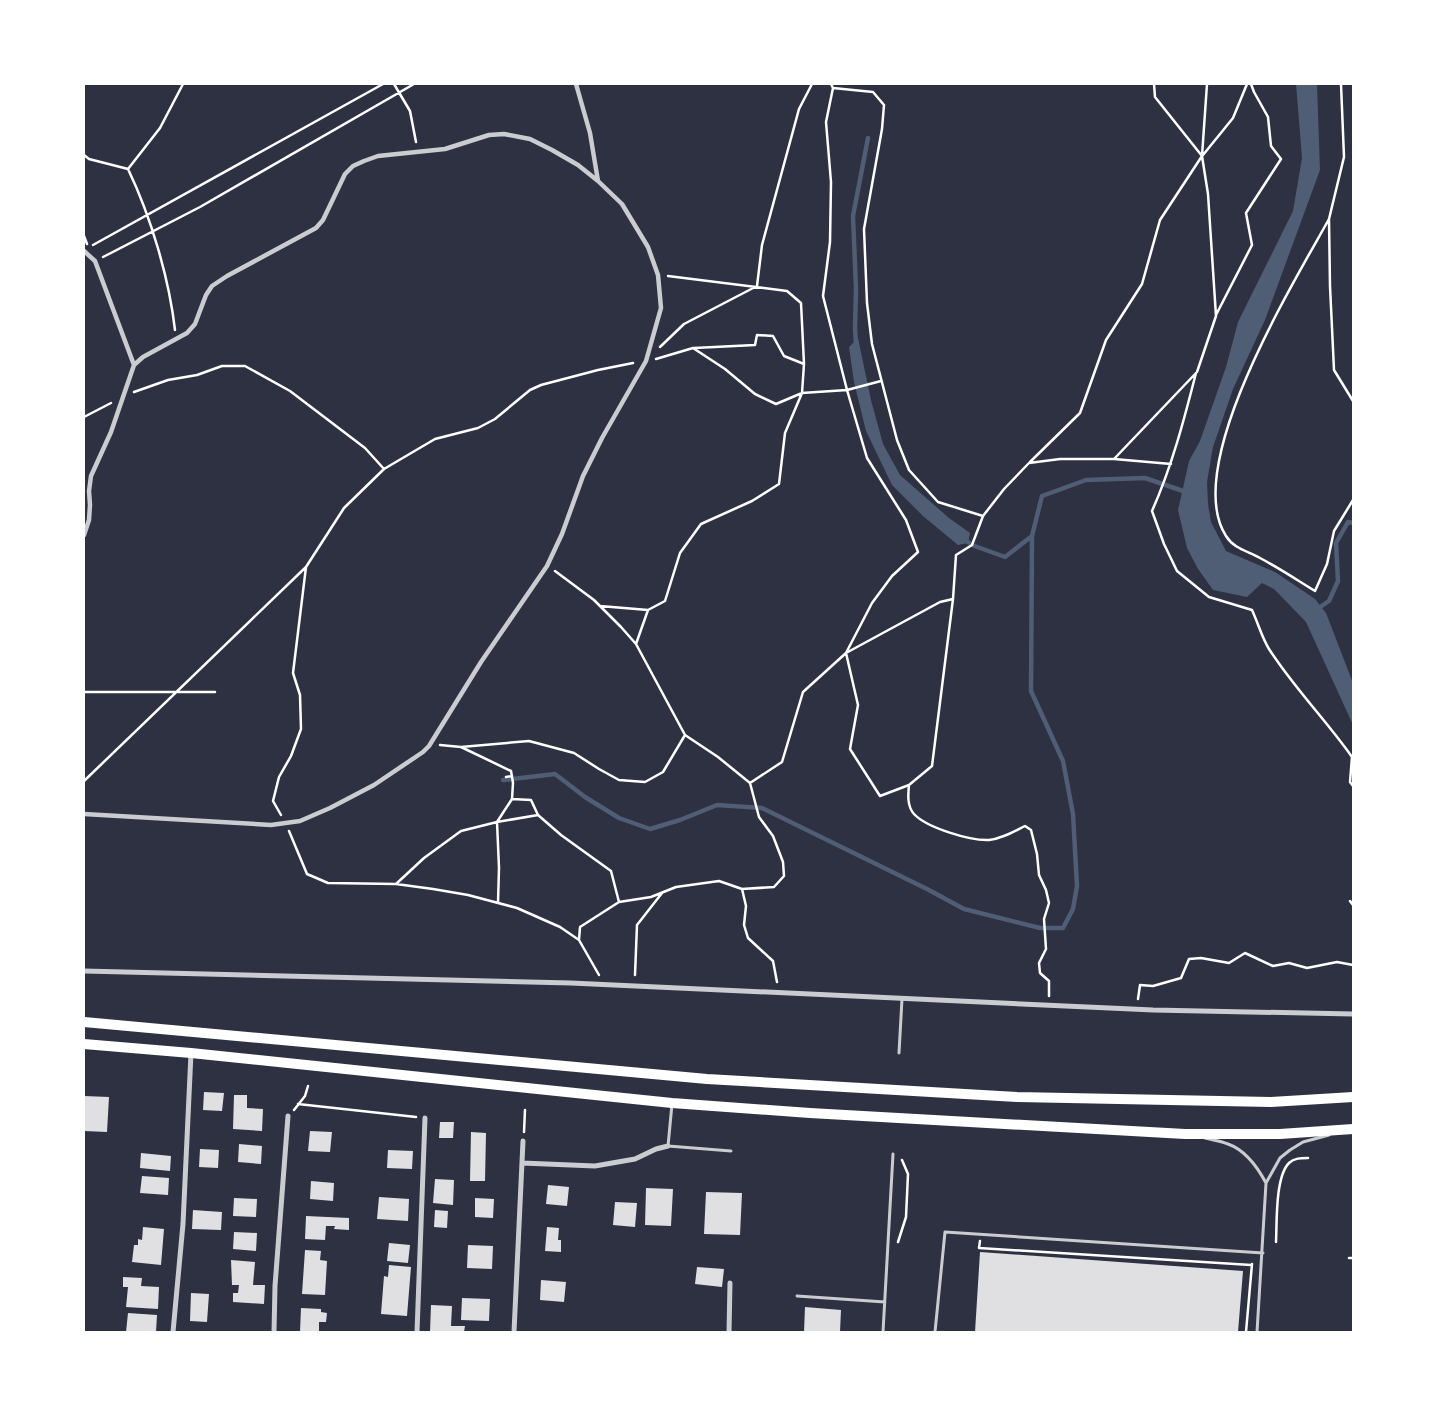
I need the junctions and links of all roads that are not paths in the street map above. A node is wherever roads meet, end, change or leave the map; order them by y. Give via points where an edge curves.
1 (576, 84) edge
2 (598, 181) junction
3 (84, 251) edge
4 (134, 365) junction
5 (84, 535) edge
6 (84, 814) edge
7 (84, 970) edge
8 (902, 999) junction
9 (1353, 1014) edge
10 (84, 1022) edge
11 (84, 1044) edge
12 (191, 1053) junction
13 (899, 1053) dead end
14 (1353, 1097) edge
15 (672, 1103) junction
16 (288, 1116) road end
17 (425, 1118) road end
18 (1351, 1130) edge
19 (1185, 1134) junction
20 (523, 1142) road end
21 (668, 1146) junction
22 (730, 1151) dead end
23 (893, 1154) dead end
24 (522, 1163) junction
25 (1266, 1183) junction
26 (1263, 1253) junction
27 (730, 1283) dead end
28 (797, 1296) dead end
29 (884, 1302) junction
30 (173, 1332) edge
31 (274, 1332) edge
32 (417, 1332) edge
33 (514, 1332) edge
34 (729, 1332) edge
35 (883, 1332) edge
36 (935, 1332) edge
37 (1257, 1332) edge

1 - 2 street via 590,133
2 - 4 street via 552,150 530,139 504,134 489,135 446,149 378,156 353,166 345,174 316,228 212,286 195,324 187,333 142,356
2 - 6 street via 622,204 648,247 658,275 661,308 646,361 587,469 547,566 481,662 429,746 366,789 330,808 286,824 271,826
3 - 4 street via 95,261
4 - 5 street via 111,432 91,476 89,520
7 - 8 street via 598,984
8 - 9 street
8 - 13 lane
10 - 14 main road via 707,1079 1017,1097 1271,1102
11 - 12 main road
12 - 15 main road
12 - 30 street via 183,1224
15 - 19 main road
15 - 21 lane
16 - 31 street
17 - 32 street
18 - 19 main road
18 - 25 lane via 1302,1142 1280,1158
19 - 25 lane via 1229,1144 1260,1170
20 - 24 street
21 - 22 lane
21 - 24 street via 635,1159 595,1166
23 - 29 lane
24 - 33 street
25 - 26 lane
26 - 36 lane via 945,1232
26 - 37 lane
27 - 34 street
28 - 29 lane
29 - 35 lane

